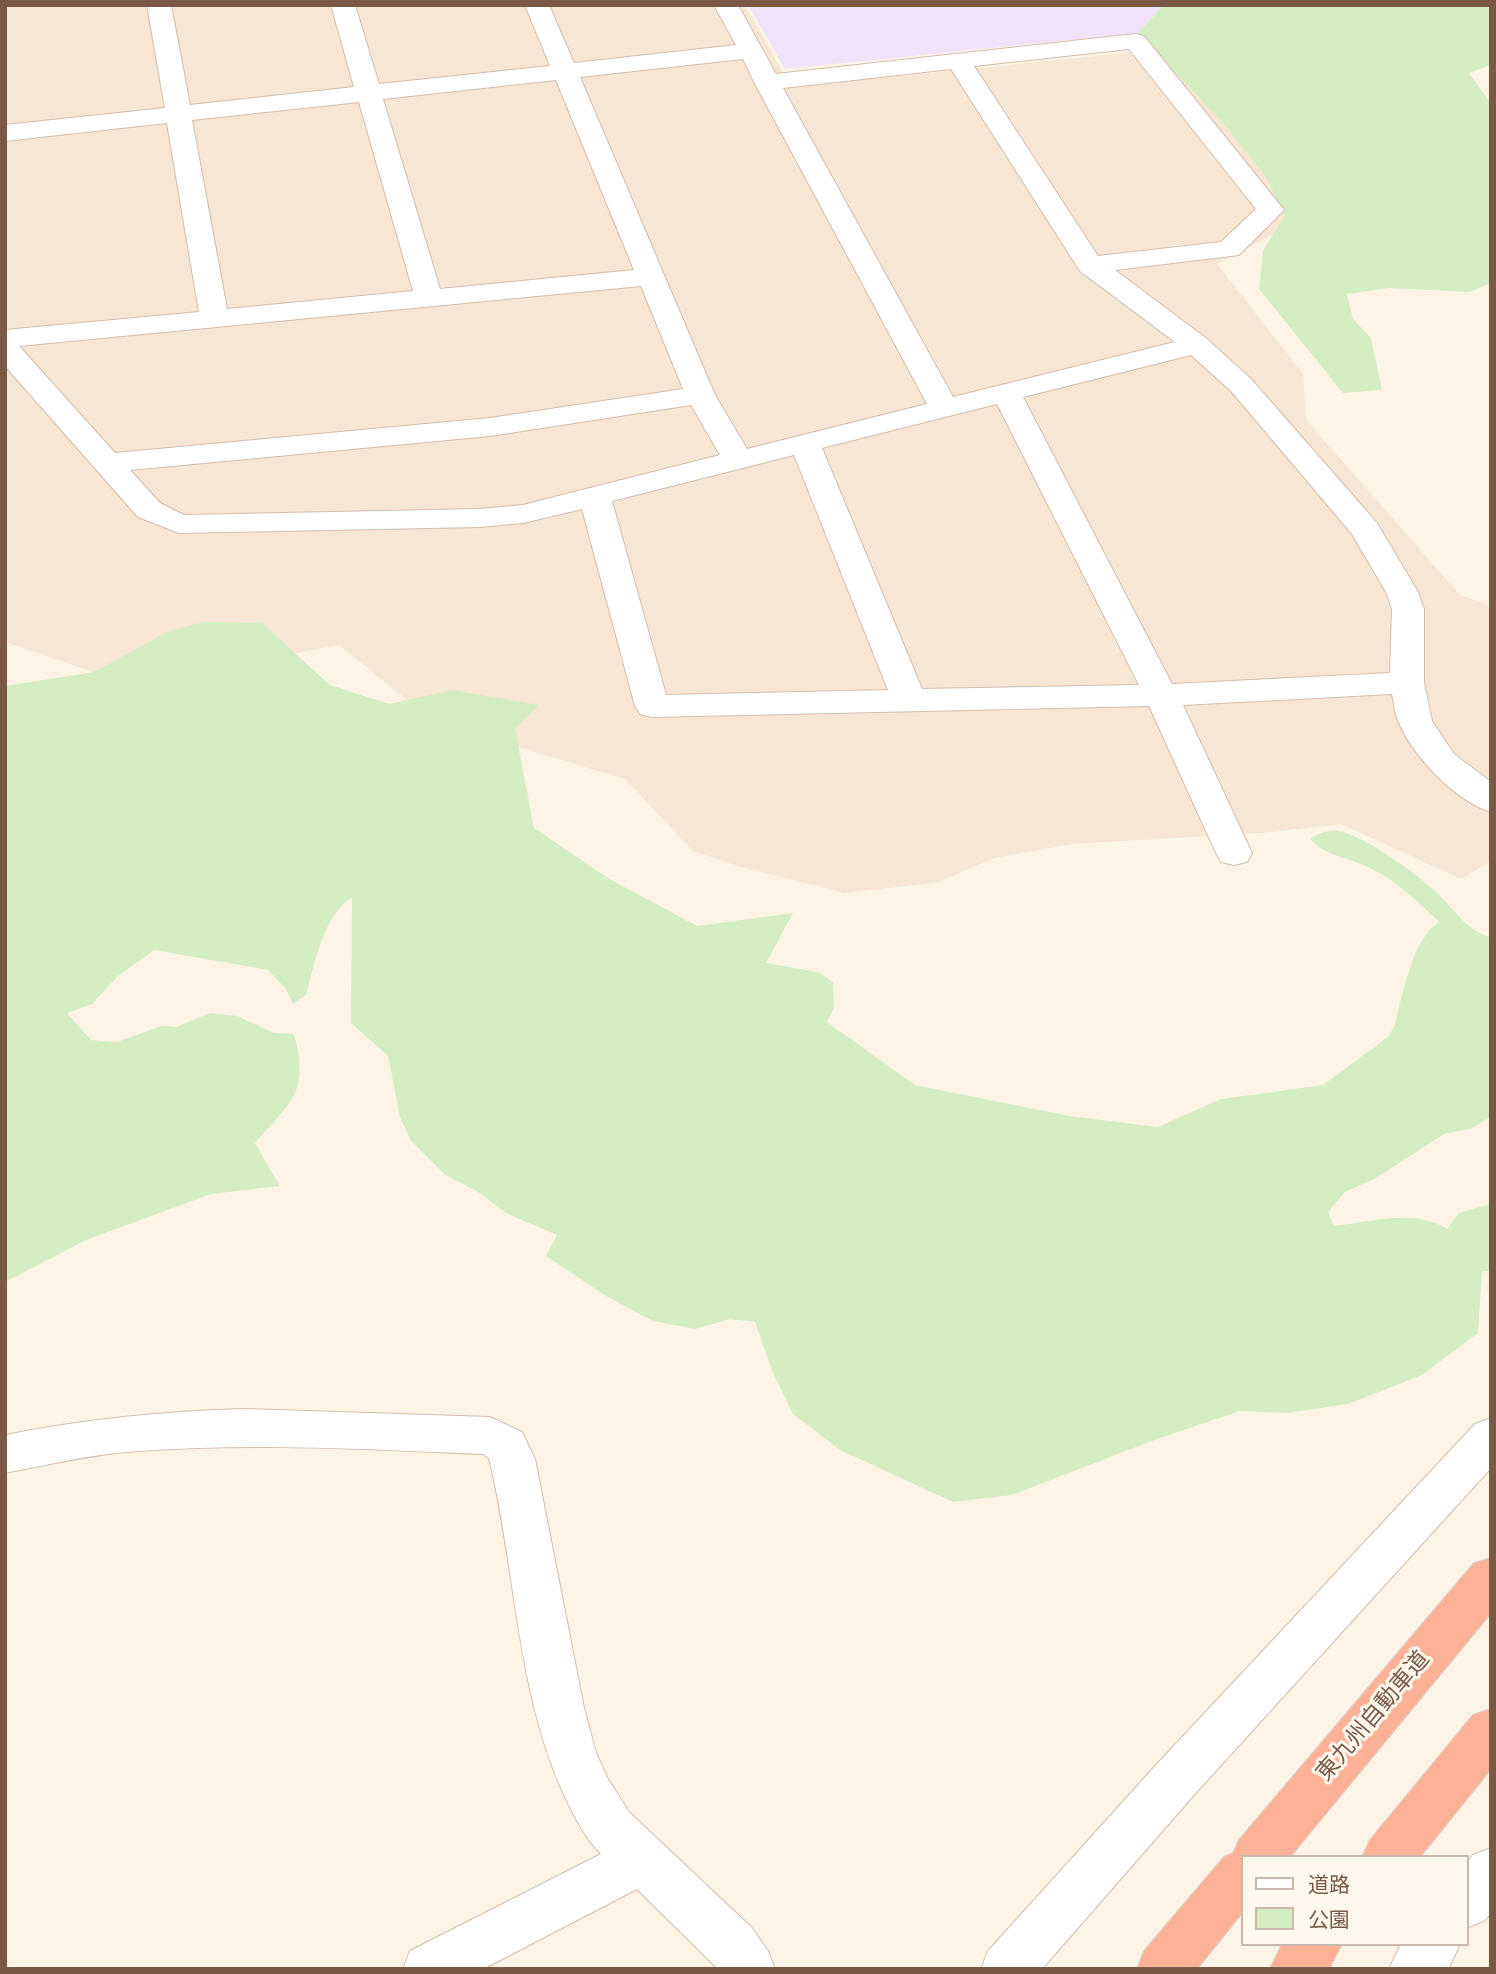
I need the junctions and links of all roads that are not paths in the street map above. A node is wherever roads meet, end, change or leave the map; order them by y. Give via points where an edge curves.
1 (159, 5) edge
2 (343, 5) edge
3 (537, 5) edge
4 (726, 5) edge
5 (751, 51) junction
6 (958, 62) junction
7 (565, 71) junction
8 (767, 82) junction
9 (369, 93) junction
10 (178, 114) junction
11 (5, 133) edge
12 (1090, 265) junction
13 (652, 277) junction
14 (429, 299) junction
15 (215, 319) junction
16 (5, 339) edge
17 (1197, 345) junction
18 (5, 348) edge
19 (1006, 393) junction
20 (700, 395) junction
21 (945, 409) junction
22 (804, 444) junction
23 (739, 461) junction
24 (108, 463) junction
25 (595, 497) junction
26 (1407, 683) junction
27 (1161, 695) junction
28 (911, 702) junction
29 (1491, 800) edge
30 (1234, 853) dead end
31 (1491, 1437) edge
32 (5, 1454) edge
33 (1491, 1578) edge
34 (1491, 1731) edge
35 (1259, 1855) edge
36 (1390, 1855) edge
37 (641, 1860) junction
38 (1491, 1872) edge
39 (1240, 1876) edge
40 (1468, 1901) edge
41 (1314, 1946) edge
42 (1432, 1946) edge
43 (429, 1969) edge
44 (749, 1969) edge
45 (1007, 1969) edge
46 (1163, 1969) edge
47 (1296, 1969) edge
48 (1415, 1969) edge

1 - 10 street
2 - 9 street
3 - 7 street
4 - 5 street
5 - 7 street
5 - 8 street
6 - 8 street
6 - 12 street
6 - 12 street via 1135,41 1271,210 1229,249
7 - 9 street
7 - 13 street
8 - 21 street
9 - 10 street
9 - 14 street
10 - 11 street
10 - 15 street
12 - 17 street
13 - 14 street
13 - 20 street
14 - 15 street
15 - 16 street
17 - 19 street
17 - 26 street via 1241,385 1371,538 1408,609
18 - 24 street
19 - 21 street
19 - 27 street
20 - 23 street
20 - 24 street via 490,427
21 - 22 street
22 - 23 street
22 - 28 street
23 - 25 street
24 - 25 street via 149,510 179,524 480,519
25 - 28 street via 652,706
26 - 27 street
26 - 29 street via 1415,721 1424,738 1448,768
27 - 28 street
27 - 30 street
31 - 45 street
32 - 37 street via 92,1436 177,1431 301,1429 490,1436 506,1445 571,1755 611,1829
33 - 35 highway, 東九州自動車道
34 - 36 highway
37 - 43 street
37 - 44 street via 723,1937
38 - 40 street
39 - 46 highway
41 - 47 highway
42 - 48 street

